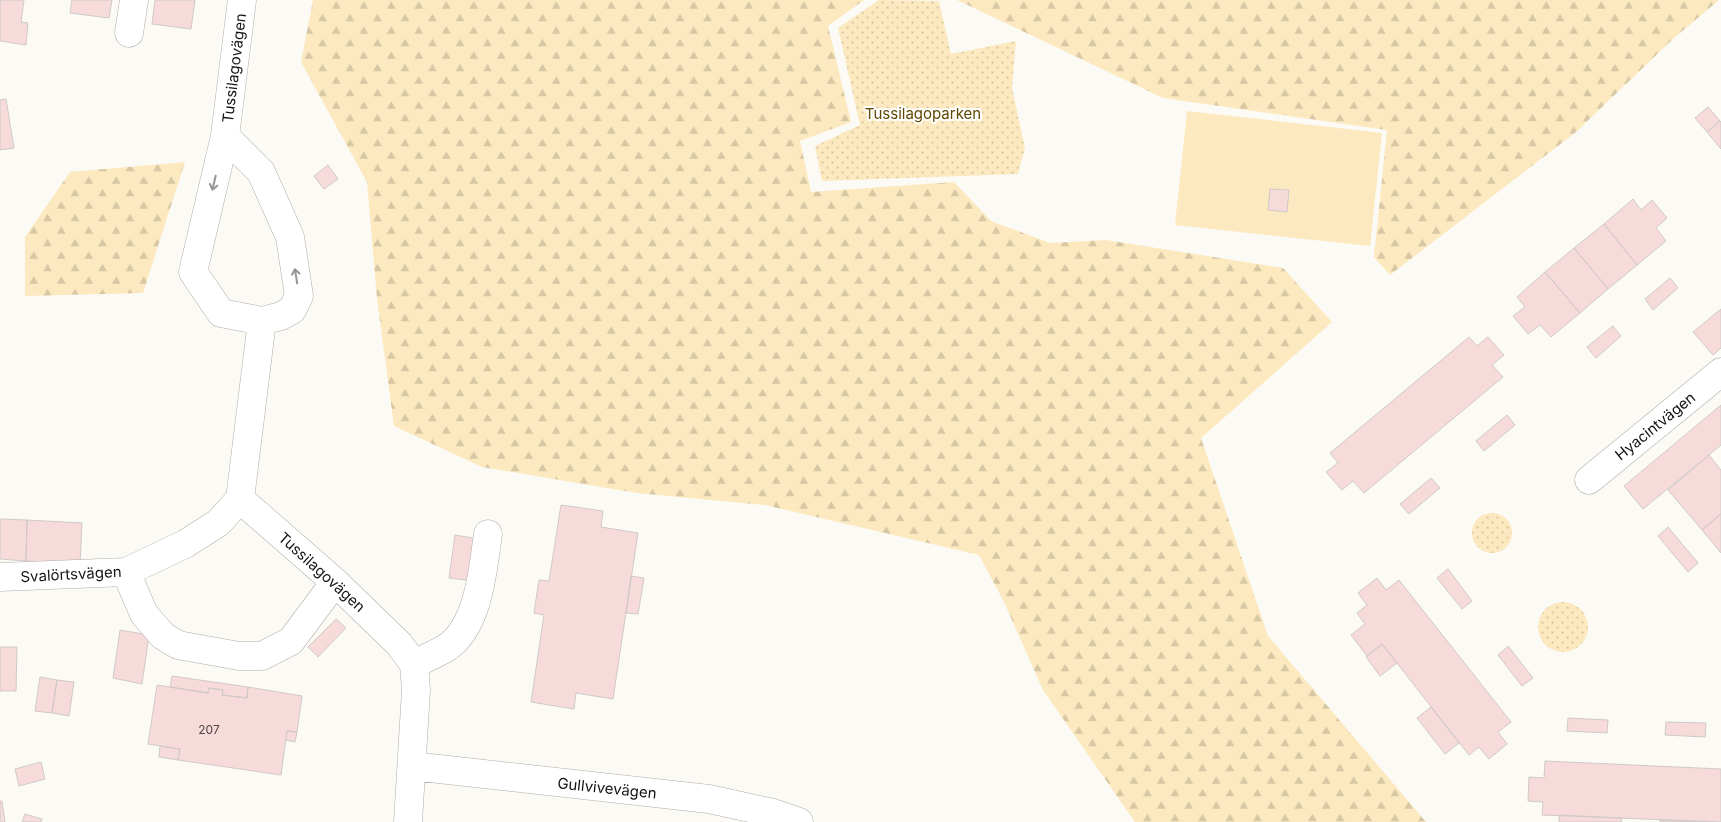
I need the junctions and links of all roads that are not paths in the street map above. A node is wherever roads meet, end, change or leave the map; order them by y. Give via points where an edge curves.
1 (134, 0) edge
2 (242, 0) edge
3 (129, 33) dead end
4 (226, 136) junction
5 (262, 321) junction
6 (1721, 372) edge
7 (1589, 480) dead end
8 (240, 499) junction
9 (488, 534) dead end
10 (126, 572) junction
11 (0, 577) edge
12 (335, 582) junction
13 (414, 664) junction
14 (412, 766) junction
15 (408, 822) edge
16 (799, 822) edge

1 - 3 street
2 - 4 street, Tussilagovägen
5 -> 4 street, Tussilagovägen via 292,310 299,296 290,236 260,172
4 -> 5 street, Tussilagovägen via 193,272 221,313
5 - 8 street
6 - 7 street, Hyacintvägen
8 - 10 street, Svalörtsvägen via 218,523 185,544
8 - 12 street, Tussilagovägen
9 - 13 street via 479,598 463,629 448,647
10 - 11 street, Svalörtsvägen
10 - 12 street via 144,614 163,636 178,645 239,656 262,656 291,641
12 - 13 street, Tussilagovägen via 399,644
13 - 14 street via 416,690
14 - 15 street
14 - 16 street, Gullvivevägen via 709,800 773,813

